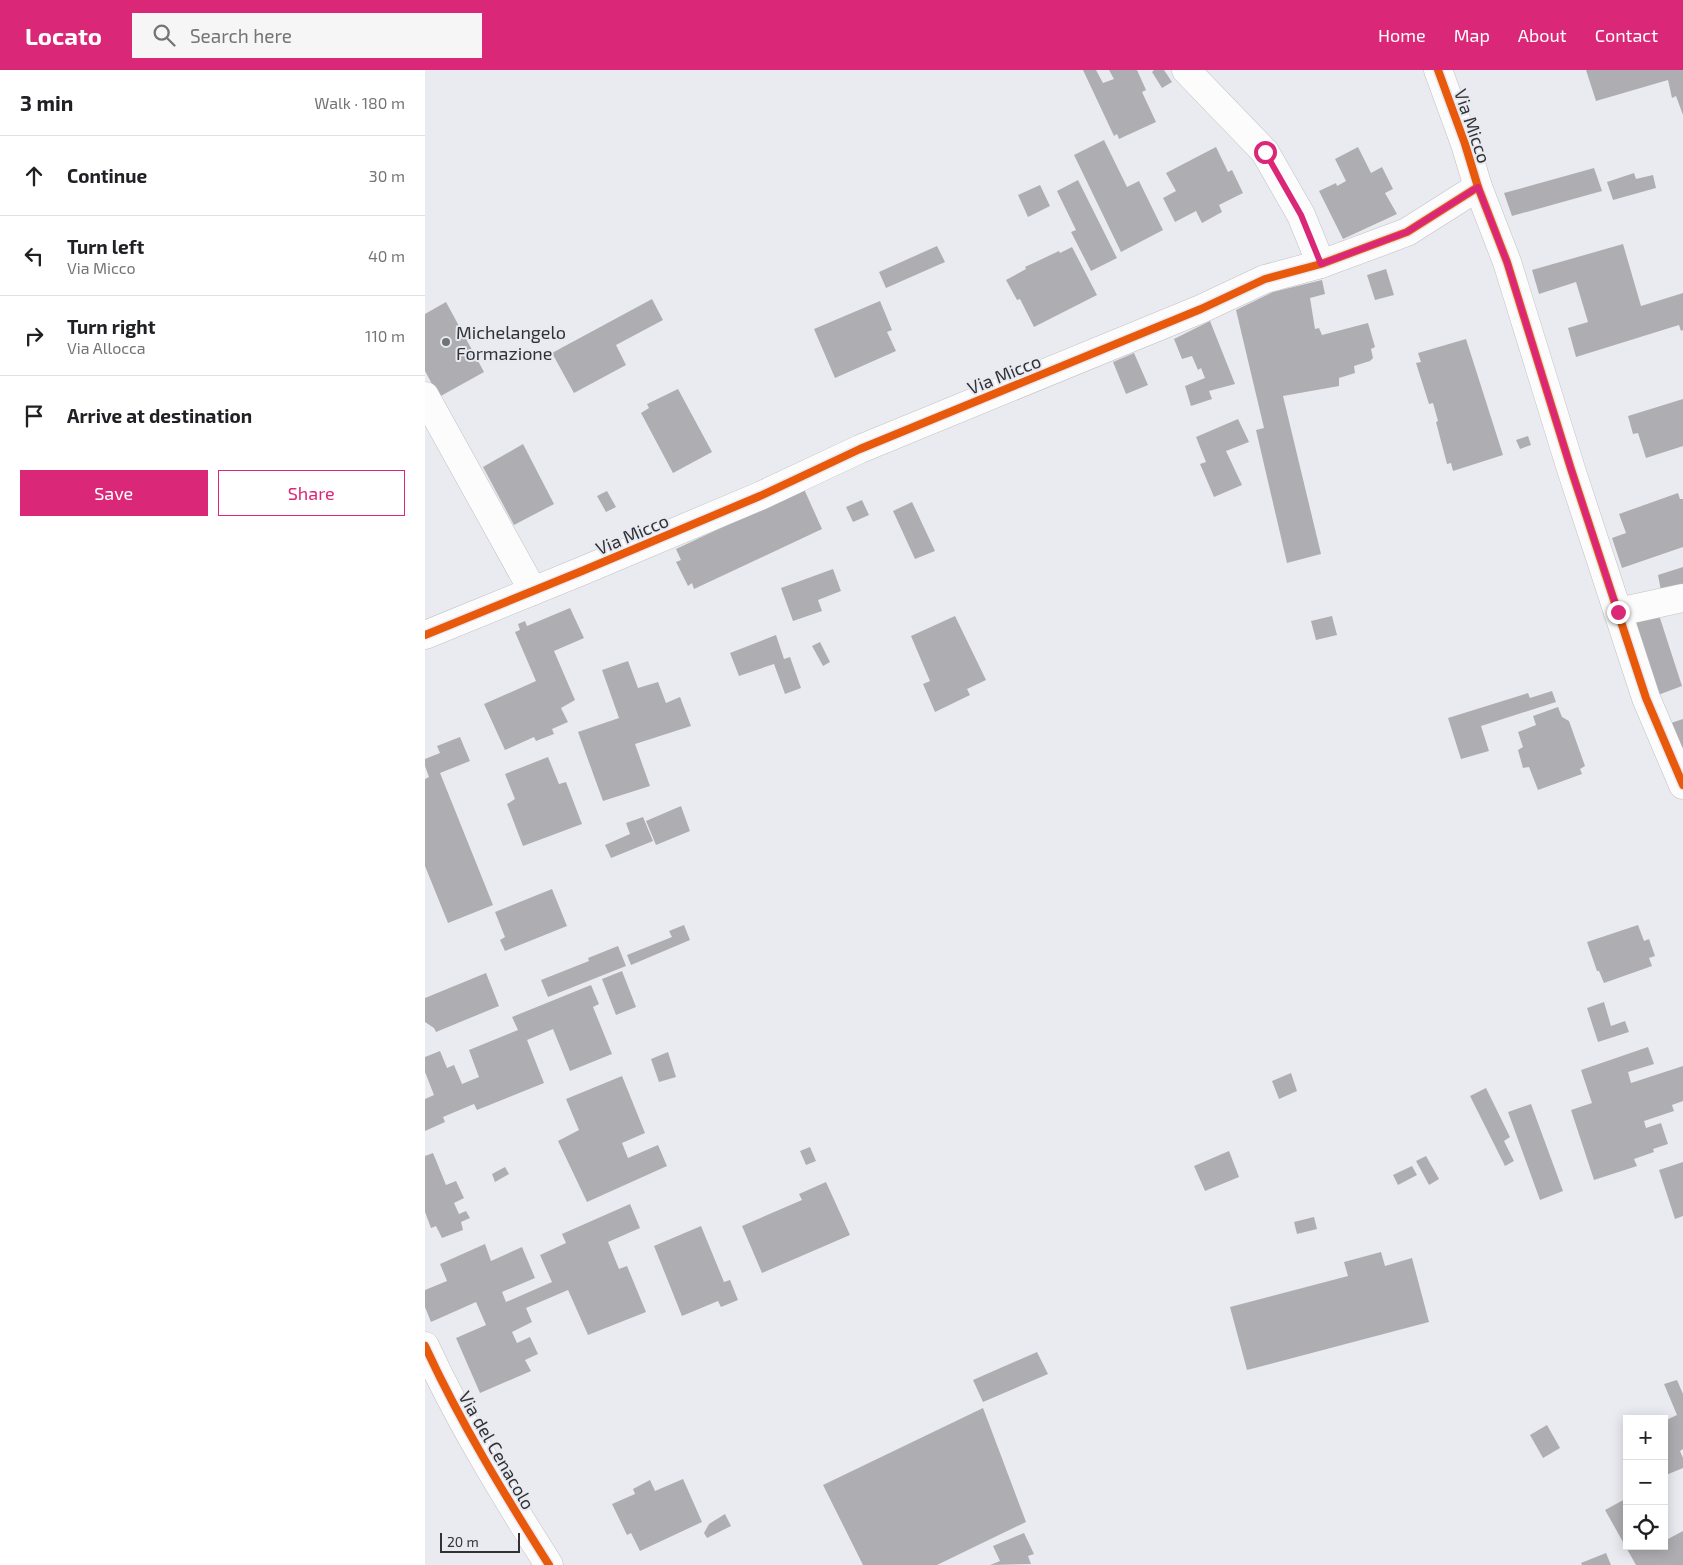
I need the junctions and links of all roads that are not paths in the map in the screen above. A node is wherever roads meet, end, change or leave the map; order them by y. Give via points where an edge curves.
1 (1186, 70) edge
2 (1438, 70) edge
3 (1478, 187) junction
4 (1321, 264) junction
5 (425, 396) edge
6 (533, 591) junction
7 (1683, 598) edge
8 (1618, 612) junction
9 (425, 635) edge
10 (1680, 771) edge
11 (425, 1346) edge
12 (549, 1565) edge

1 - 4 street via 1265,152 1301,215
2 - 3 street, Via Micco
3 - 4 street, Via Micco via 1407,232
3 - 8 street via 1507,262
4 - 6 street, Via Micco via 1265,279 1201,309 860,449 760,496
5 - 6 street
6 - 9 street, Via Micco
7 - 8 street
8 - 10 street via 1646,698
11 - 12 street, Via del Cenacolo via 447,1393

